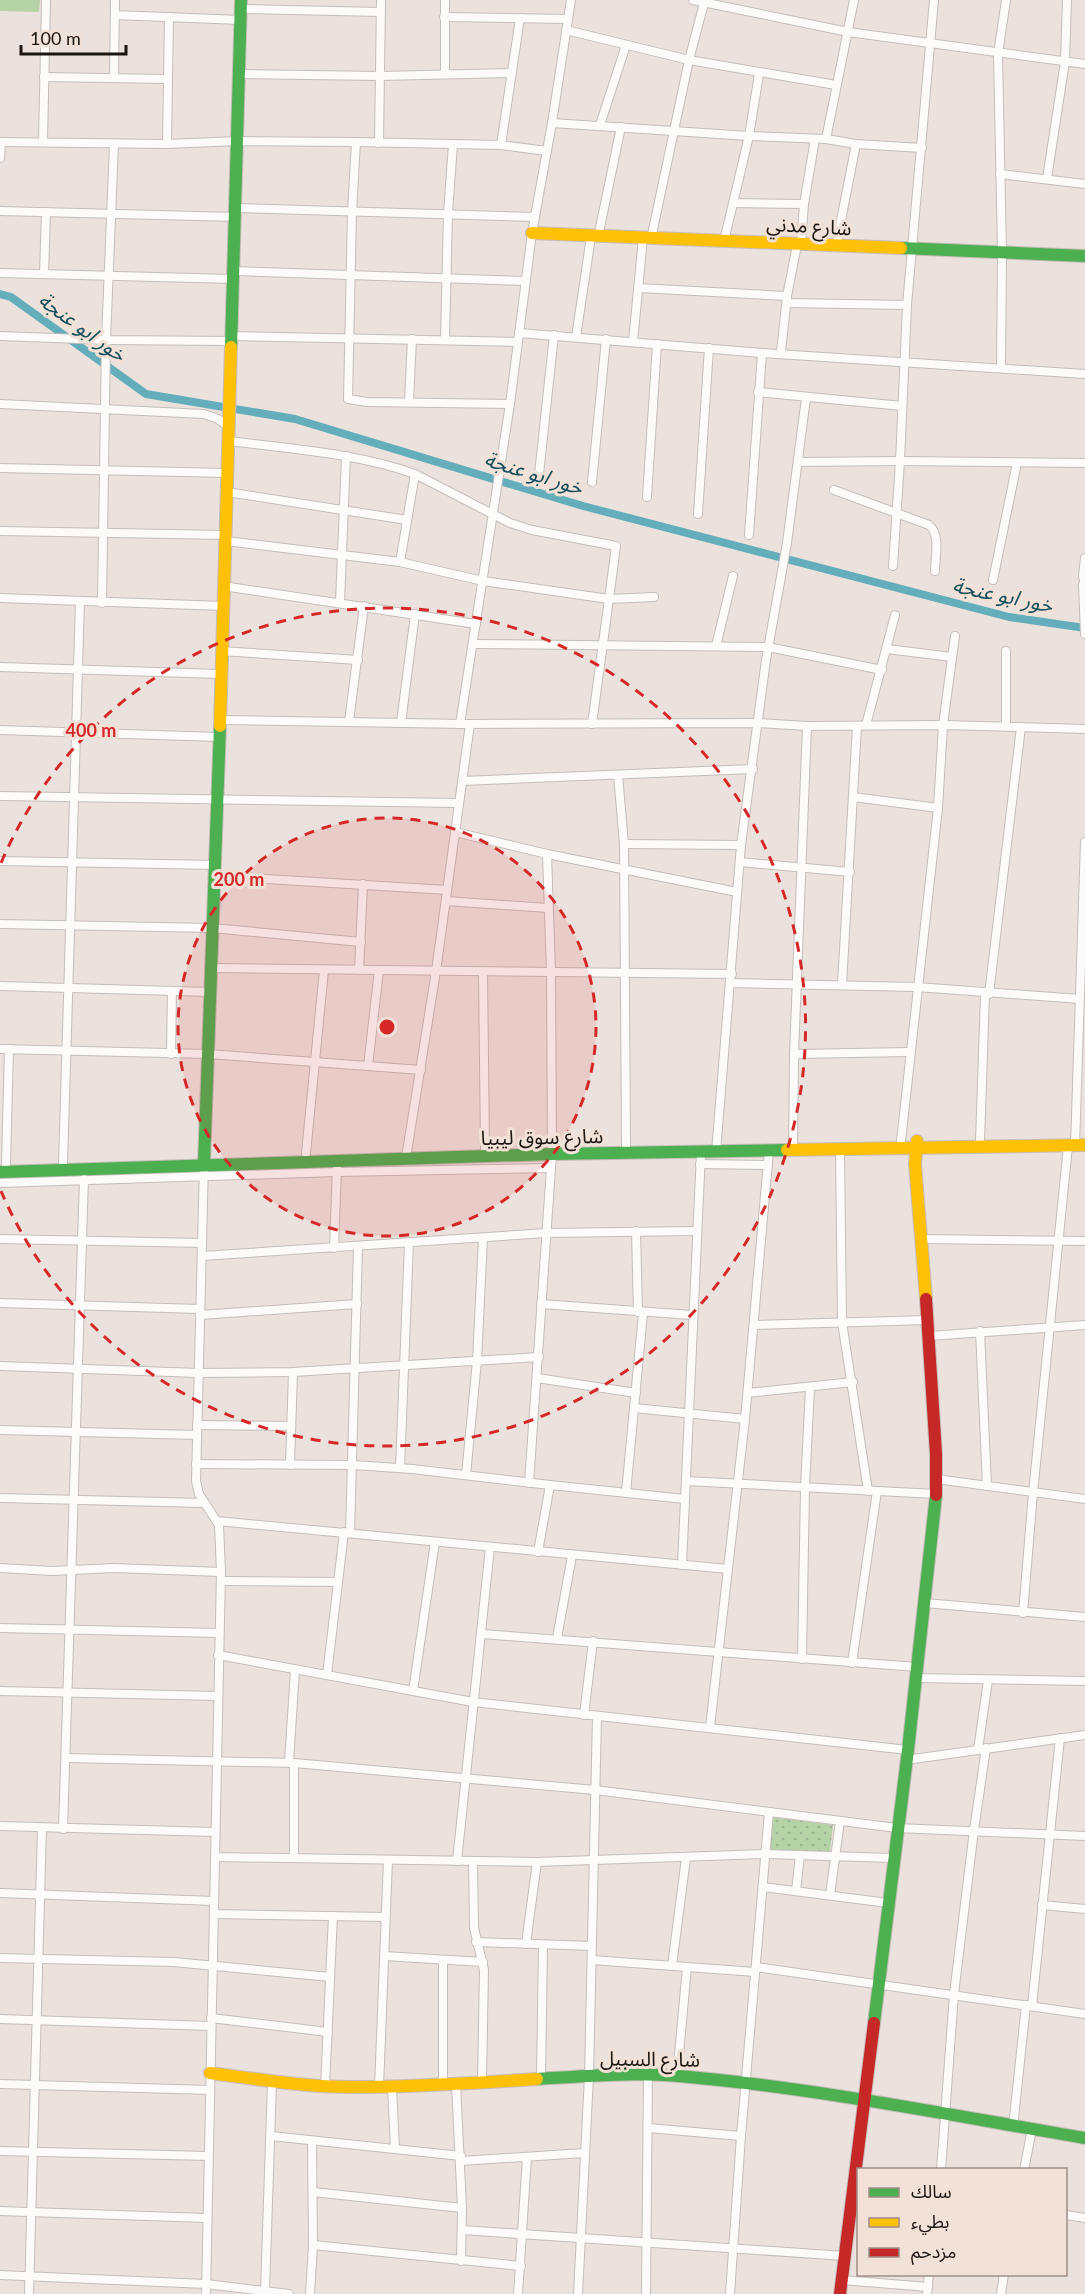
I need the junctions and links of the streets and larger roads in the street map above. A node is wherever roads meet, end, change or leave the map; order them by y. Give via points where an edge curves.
1 (46, 0) edge
2 (115, 0) edge
3 (381, 0) edge
4 (445, 0) edge
5 (571, 0) edge
6 (693, 0) edge
7 (854, 0) edge
8 (934, 0) edge
9 (1006, 0) edge
10 (1068, 0) edge
11 (704, 3) junction
12 (241, 10) edge
13 (381, 12) junction
14 (115, 15) junction
15 (169, 16) junction
16 (444, 17) junction
17 (520, 18) junction
18 (568, 19) junction
19 (566, 30) junction
20 (848, 32) junction
21 (930, 44) junction
22 (626, 45) junction
23 (998, 54) junction
24 (689, 60) junction
25 (1065, 62) junction
26 (1085, 64) edge
27 (445, 73) junction
28 (513, 73) junction
29 (240, 74) junction
30 (759, 74) junction
31 (44, 76) junction
32 (380, 76) junction
33 (114, 78) junction
34 (167, 79) junction
35 (836, 85) junction
36 (552, 123) junction
37 (600, 124) junction
38 (621, 126) junction
39 (674, 131) junction
40 (749, 136) junction
41 (814, 139) junction
42 (826, 139) junction
43 (238, 141) junction
44 (0, 142) edge
45 (43, 142) junction
46 (356, 142) junction
47 (379, 143) junction
48 (114, 144) junction
49 (167, 144) junction
50 (453, 144) junction
51 (856, 144) junction
52 (501, 145) junction
53 (922, 148) junction
54 (547, 151) junction
55 (0, 158) edge
56 (1000, 174) junction
57 (1047, 178) junction
58 (1085, 184) edge
59 (734, 203) junction
60 (804, 204) junction
61 (0, 211) edge
62 (46, 212) junction
63 (352, 212) junction
64 (113, 213) junction
65 (236, 213) junction
66 (448, 213) junction
67 (535, 217) junction
68 (532, 233) junction
69 (595, 237) junction
70 (647, 239) junction
71 (724, 241) junction
72 (799, 245) junction
73 (836, 246) junction
74 (912, 249) junction
75 (1002, 252) junction
76 (1085, 256) edge
77 (0, 273) edge
78 (44, 274) junction
79 (234, 275) junction
80 (351, 275) junction
81 (109, 276) junction
82 (447, 277) junction
83 (525, 281) junction
84 (639, 288) junction
85 (787, 299) junction
86 (907, 305) junction
87 (519, 333) junction
88 (554, 335) junction
89 (0, 336) edge
90 (350, 337) junction
91 (576, 337) junction
92 (231, 338) junction
93 (412, 339) junction
94 (445, 339) junction
95 (606, 339) junction
96 (106, 340) junction
97 (517, 342) junction
98 (633, 342) junction
99 (657, 344) junction
100 (709, 348) junction
101 (781, 352) junction
102 (762, 353) junction
103 (904, 362) junction
104 (1001, 368) junction
105 (1085, 374) edge
106 (758, 392) junction
107 (806, 398) junction
108 (409, 401) junction
109 (0, 404) edge
110 (510, 405) junction
111 (902, 406) junction
112 (105, 409) junction
113 (230, 431) junction
114 (346, 456) junction
115 (900, 460) junction
116 (798, 462) junction
117 (1085, 463) edge
118 (1017, 464) junction
119 (0, 468) edge
120 (104, 471) junction
121 (228, 473) junction
122 (415, 474) junction
123 (539, 474) dead end
124 (592, 482) dead end
125 (834, 490) dead end
126 (227, 492) junction
127 (647, 497) dead end
128 (345, 511) junction
129 (897, 512) junction
130 (492, 513) junction
131 (698, 514) dead end
132 (407, 520) junction
133 (0, 531) edge
134 (103, 534) junction
135 (749, 535) dead end
136 (226, 538) junction
137 (343, 555) junction
138 (1085, 558) edge
139 (400, 562) junction
140 (893, 566) dead end
141 (935, 571) dead end
142 (733, 576) dead end
143 (993, 580) dead end
144 (483, 581) junction
145 (1084, 585) edge
146 (224, 586) junction
147 (654, 597) dead end
148 (0, 598) edge
149 (609, 599) junction
150 (80, 601) junction
151 (340, 602) junction
152 (102, 603) junction
153 (223, 606) junction
154 (364, 606) junction
155 (415, 614) junction
156 (896, 615) dead end
157 (476, 624) junction
158 (1085, 634) edge
159 (955, 636) dead end
160 (474, 644) junction
161 (602, 646) junction
162 (716, 646) junction
163 (768, 646) junction
164 (887, 649) junction
165 (221, 651) junction
166 (1006, 651) dead end
167 (952, 657) junction
168 (358, 660) junction
169 (0, 667) edge
170 (78, 670) junction
171 (882, 670) junction
172 (220, 674) junction
173 (220, 720) junction
174 (349, 721) junction
175 (401, 723) junction
176 (759, 723) junction
177 (460, 724) junction
178 (470, 724) junction
179 (592, 724) junction
180 (866, 725) junction
181 (943, 725) junction
182 (807, 726) junction
183 (856, 726) junction
184 (1006, 726) junction
185 (1021, 727) junction
186 (1085, 729) edge
187 (0, 730) edge
188 (77, 732) junction
189 (219, 737) junction
190 (753, 769) junction
191 (618, 775) junction
192 (462, 781) junction
193 (0, 796) edge
194 (853, 797) junction
195 (74, 798) junction
196 (218, 798) junction
197 (458, 803) junction
198 (938, 808) junction
199 (454, 832) junction
200 (1085, 842) edge
201 (624, 844) junction
202 (741, 845) junction
203 (1085, 849) edge
204 (547, 854) junction
205 (0, 861) edge
206 (740, 862) junction
207 (72, 863) junction
208 (802, 867) junction
209 (623, 869) junction
210 (216, 871) junction
211 (850, 872) junction
212 (363, 884) junction
213 (447, 890) junction
214 (737, 892) junction
215 (446, 901) junction
216 (548, 908) junction
217 (0, 924) edge
218 (70, 927) junction
219 (213, 928) junction
220 (361, 942) junction
221 (210, 968) junction
222 (324, 970) junction
223 (359, 970) junction
224 (380, 970) junction
225 (436, 971) junction
226 (483, 972) junction
227 (551, 972) junction
228 (624, 972) junction
229 (731, 978) junction
230 (797, 984) junction
231 (842, 984) junction
232 (0, 986) edge
233 (917, 987) junction
234 (68, 989) junction
235 (172, 991) junction
236 (210, 992) junction
237 (987, 994) junction
238 (1080, 999) junction
239 (1082, 1017) edge
240 (4, 1049) edge
241 (65, 1051) junction
242 (910, 1052) junction
243 (171, 1054) junction
244 (208, 1054) junction
245 (794, 1054) junction
246 (315, 1062) junction
247 (368, 1066) junction
248 (421, 1070) junction
249 (980, 1140) junction
250 (901, 1141) junction
251 (1078, 1143) edge
252 (917, 1145) junction
253 (626, 1146) junction
254 (793, 1147) junction
255 (716, 1148) junction
256 (485, 1149) junction
257 (840, 1150) junction
258 (552, 1151) junction
259 (769, 1151) junction
260 (306, 1153) junction
261 (407, 1154) junction
262 (701, 1159) junction
263 (63, 1163) junction
264 (768, 1165) junction
265 (204, 1166) junction
266 (337, 1166) junction
267 (2, 1167) edge
268 (551, 1168) junction
269 (84, 1179) junction
270 (0, 1183) edge
271 (636, 1231) junction
272 (697, 1232) junction
273 (546, 1233) junction
274 (483, 1238) junction
275 (0, 1239) edge
276 (922, 1239) junction
277 (81, 1241) junction
278 (1057, 1241) junction
279 (1085, 1241) edge
280 (202, 1243) junction
281 (409, 1243) junction
282 (358, 1247) junction
283 (334, 1248) junction
284 (202, 1256) junction
285 (0, 1303) edge
286 (357, 1304) junction
287 (541, 1304) junction
288 (79, 1306) junction
289 (200, 1312) junction
290 (640, 1313) junction
291 (692, 1316) junction
292 (928, 1320) junction
293 (842, 1322) junction
294 (754, 1325) junction
295 (1085, 1325) edge
296 (1049, 1326) junction
297 (980, 1331) junction
298 (929, 1336) junction
299 (539, 1357) junction
300 (477, 1362) junction
301 (405, 1365) junction
302 (0, 1366) edge
303 (77, 1368) junction
304 (354, 1369) junction
305 (292, 1372) junction
306 (199, 1373) junction
307 (537, 1378) junction
308 (853, 1382) junction
309 (810, 1388) junction
310 (748, 1393) junction
311 (636, 1394) junction
312 (634, 1408) junction
313 (689, 1414) junction
314 (745, 1419) junction
315 (197, 1425) junction
316 (291, 1426) junction
317 (0, 1430) edge
318 (75, 1432) junction
319 (197, 1435) junction
320 (196, 1464) junction
321 (290, 1465) junction
322 (353, 1465) junction
323 (400, 1468) junction
324 (466, 1475) junction
325 (936, 1479) junction
326 (686, 1481) junction
327 (529, 1483) junction
328 (738, 1483) junction
329 (550, 1485) junction
330 (805, 1486) junction
331 (987, 1486) junction
332 (873, 1491) junction
333 (1033, 1492) junction
334 (626, 1493) junction
335 (936, 1494) junction
336 (0, 1498) edge
337 (74, 1499) junction
338 (685, 1499) junction
339 (1085, 1499) edge
340 (204, 1503) junction
341 (217, 1521) junction
342 (347, 1533) junction
343 (435, 1542) junction
344 (490, 1547) junction
345 (538, 1552) junction
346 (572, 1556) junction
347 (682, 1565) junction
348 (0, 1568) edge
349 (728, 1569) junction
350 (72, 1570) junction
351 (221, 1577) junction
352 (338, 1582) junction
353 (925, 1603) junction
354 (1023, 1613) junction
355 (1085, 1617) edge
356 (0, 1628) edge
357 (69, 1629) junction
358 (219, 1633) junction
359 (482, 1634) junction
360 (557, 1638) junction
361 (593, 1641) junction
362 (719, 1651) junction
363 (218, 1655) junction
364 (802, 1659) junction
365 (852, 1663) junction
366 (295, 1670) junction
367 (917, 1672) junction
368 (327, 1675) junction
369 (988, 1680) junction
370 (1085, 1682) edge
371 (0, 1691) edge
372 (413, 1691) junction
373 (68, 1693) junction
374 (217, 1696) junction
375 (473, 1702) junction
376 (584, 1714) junction
377 (597, 1716) junction
378 (710, 1727) junction
379 (1085, 1735) edge
380 (1060, 1738) junction
381 (982, 1749) junction
382 (907, 1755) junction
383 (66, 1758) junction
384 (216, 1760) junction
385 (291, 1762) junction
386 (466, 1778) junction
387 (595, 1790) junction
388 (769, 1812) junction
389 (840, 1821) junction
390 (0, 1826) edge
391 (42, 1828) junction
392 (63, 1828) junction
393 (897, 1828) junction
394 (974, 1830) junction
395 (215, 1832) junction
396 (1050, 1835) junction
397 (1085, 1836) edge
398 (765, 1854) junction
399 (800, 1855) junction
400 (835, 1856) junction
401 (215, 1857) junction
402 (294, 1857) junction
403 (686, 1858) junction
404 (893, 1858) junction
405 (388, 1860) junction
406 (457, 1861) junction
407 (473, 1861) junction
408 (537, 1862) junction
409 (595, 1862) junction
410 (763, 1887) junction
411 (796, 1891) junction
412 (0, 1893) edge
413 (40, 1895) junction
414 (830, 1895) junction
415 (214, 1901) junction
416 (888, 1903) junction
417 (1042, 1905) junction
418 (1085, 1909) edge
419 (214, 1914) junction
420 (333, 1916) junction
421 (385, 1917) junction
422 (476, 1942) junction
423 (526, 1944) junction
424 (543, 1945) junction
425 (592, 1946) junction
426 (384, 1956) junction
427 (0, 1958) edge
428 (39, 1959) junction
429 (443, 1960) junction
430 (592, 1960) junction
431 (483, 1962) junction
432 (212, 1966) junction
433 (672, 1966) junction
434 (687, 1967) junction
435 (756, 1970) junction
436 (330, 1977) junction
437 (879, 1984) junction
438 (954, 1994) junction
439 (1029, 2006) junction
440 (1085, 2014) edge
441 (0, 2019) edge
442 (37, 2020) junction
443 (211, 2022) junction
444 (328, 2032) junction
445 (210, 2073) junction
446 (648, 2075) junction
447 (589, 2076) junction
448 (677, 2076) junction
449 (541, 2078) junction
450 (272, 2082) junction
451 (482, 2082) junction
452 (0, 2084) edge
453 (456, 2084) junction
454 (747, 2084) junction
455 (35, 2085) junction
456 (443, 2085) junction
457 (325, 2086) junction
458 (385, 2087) junction
459 (210, 2090) junction
460 (865, 2102) junction
461 (946, 2116) junction
462 (1013, 2127) junction
463 (648, 2128) junction
464 (1032, 2130) junction
465 (272, 2136) junction
466 (741, 2136) junction
467 (1085, 2138) edge
468 (312, 2141) junction
469 (395, 2149) junction
470 (0, 2151) edge
471 (32, 2152) junction
472 (584, 2153) junction
473 (208, 2157) junction
474 (527, 2157) junction
475 (461, 2158) junction
476 (941, 2168) edge
477 (1024, 2168) edge
478 (856, 2176) edge
479 (313, 2192) junction
480 (462, 2208) junction
481 (0, 2211) edge
482 (30, 2212) junction
483 (1067, 2215) edge
484 (206, 2218) junction
485 (1085, 2218) edge
486 (462, 2230) junction
487 (522, 2234) junction
488 (580, 2238) junction
489 (646, 2243) junction
490 (313, 2245) junction
491 (734, 2248) junction
492 (845, 2256) junction
493 (461, 2261) junction
494 (521, 2266) junction
495 (0, 2275) edge
496 (1004, 2276) edge
497 (30, 2277) junction
498 (842, 2280) junction
499 (206, 2284) junction
500 (928, 2290) edge
501 (265, 2291) junction
502 (29, 2294) edge
503 (206, 2294) edge
504 (289, 2294) edge
505 (310, 2294) edge
506 (518, 2294) edge
507 (578, 2294) edge
508 (646, 2294) edge
509 (730, 2294) edge
510 (840, 2294) edge
511 (1001, 2294) edge

1 - 31 street
2 - 14 street
3 - 13 street
4 - 16 street
5 - 18 street
6 - 11 street
7 - 20 street
8 - 21 street
9 - 23 street
10 - 25 street
11 - 20 street
11 - 24 street
12 - 13 street
12 - 15 street
12 - 29 street
13 - 32 street
14 - 15 street
14 - 33 street
15 - 34 street
16 - 17 street
16 - 27 street
17 - 18 street
17 - 28 street
18 - 19 street
19 - 22 street
19 - 36 street
20 - 21 street
20 - 35 street
21 - 23 street
21 - 53 street
22 - 24 street
22 - 37 street
23 - 25 street
23 - 56 street
24 - 30 street
24 - 39 street
25 - 26 street
25 - 57 street
27 - 28 street
27 - 32 street
28 - 52 street
29 - 32 street
29 - 43 street
30 - 35 street
30 - 40 street
31 - 33 street
31 - 45 street
32 - 47 street
33 - 34 street
34 - 49 street
35 - 42 street
36 - 37 street
36 - 54 street
37 - 38 street
38 - 39 street
38 - 69 street
39 - 40 street
39 - 70 street
40 - 41 street
40 - 59 street
41 - 42 street
41 - 60 street
42 - 51 street
43 - 46 street
43 - 49 street
43 - 65 street
44 - 45 street
44 - 55 street
45 - 48 street
46 - 47 street
46 - 63 street
47 - 50 street
48 - 49 street
48 - 64 street
50 - 52 street
50 - 66 street
51 - 53 street
51 - 73 street
52 - 54 street
53 - 74 street
54 - 67 street
56 - 57 street
56 - 75 street
57 - 58 street
59 - 60 street
59 - 71 street
60 - 72 street
61 - 62 street
62 - 64 street
62 - 78 street
63 - 65 street
63 - 66 street
63 - 80 street
64 - 65 street
64 - 81 street
65 - 79 street
66 - 67 street
66 - 82 street
67 - 68 street
68 - 69 street, شارع مدني
68 - 83 street
69 - 70 street, شارع مدني
69 - 91 street
70 - 71 street, شارع مدني
70 - 84 street
71 - 72 street, شارع مدني
72 - 73 street, شارع مدني
72 - 85 street
73 - 74 street, شارع مدني
74 - 75 street, شارع مدني
74 - 86 street
75 - 76 street, شارع مدني
75 - 104 street
77 - 78 street
78 - 81 street
79 - 80 street
79 - 81 street
79 - 92 street
80 - 82 street
80 - 90 street
81 - 96 street
82 - 83 street
82 - 94 street
83 - 87 street
84 - 85 street
84 - 98 street
85 - 86 street
85 - 101 street
86 - 103 street
87 - 88 street
87 - 97 street
88 - 91 street
88 - 123 street
89 - 96 street
90 - 92 street
90 - 93 street
90 - 108 street via 348,399
91 - 95 street
92 - 96 street
92 - 113 street
93 - 94 street
93 - 108 street
94 - 97 street
95 - 98 street
95 - 124 street
96 - 112 street
97 - 110 street
98 - 99 street
99 - 100 street
99 - 127 street
100 - 102 street
100 - 131 street
101 - 102 street
101 - 103 street
102 - 106 street
103 - 104 street
103 - 111 street
104 - 105 street
106 - 107 street
106 - 135 street
107 - 111 street
107 - 116 street
108 - 110 street
109 - 112 street
110 - 130 street
111 - 115 street
112 - 113 street via 204,414 218,419
112 - 120 street
113 - 114 street
113 - 121 street
114 - 122 street
114 - 128 street
115 - 116 street
115 - 118 street
115 - 129 street
116 - 163 street
117 - 118 street
118 - 143 street
119 - 120 street
120 - 121 street
120 - 134 street
121 - 126 street
122 - 130 street
122 - 132 street
125 - 129 street
126 - 128 street
126 - 136 street
128 - 132 street
128 - 137 street
129 - 140 street
129 - 141 street via 935,530
130 - 144 street
130 - 149 street via 532,530 616,546
132 - 139 street
133 - 134 street
134 - 136 street
134 - 152 street
136 - 137 street
136 - 146 street
137 - 139 street
137 - 151 street
138 - 145 street
139 - 144 street
142 - 162 street
144 - 149 street
144 - 157 street
145 - 158 street
146 - 151 street
146 - 153 street
147 - 149 street
148 - 150 street
149 - 161 street
150 - 152 street
150 - 170 street
151 - 154 street
152 - 153 street
153 - 165 street
154 - 155 street
154 - 168 street
155 - 157 street
155 - 175 street
156 - 164 street
157 - 160 street
159 - 167 street
160 - 161 street
160 - 177 street
161 - 162 street
161 - 179 street
162 - 163 street
163 - 171 street
163 - 176 street
164 - 167 street
164 - 171 street
165 - 168 street
165 - 172 street
166 - 184 street
167 - 181 street
168 - 174 street
169 - 170 street
170 - 172 street
170 - 188 street
171 - 180 street
172 - 173 street
173 - 174 street
173 - 189 street
174 - 175 street
175 - 177 street
176 - 179 street
176 - 182 street
176 - 190 street
177 - 178 street
178 - 179 street
178 - 192 street
180 - 181 street
180 - 183 street
181 - 184 street
181 - 198 street
182 - 183 street
182 - 208 street
183 - 194 street
184 - 185 street
185 - 186 street
185 - 237 street
187 - 188 street
188 - 189 street
188 - 195 street
189 - 196 street
190 - 191 street
190 - 202 street
191 - 192 street
191 - 201 street
192 - 197 street
193 - 195 street
194 - 198 street
194 - 211 street
195 - 196 street
195 - 207 street
196 - 197 street
196 - 210 street
197 - 199 street
198 - 233 street
199 - 204 street
199 - 213 street
200 - 203 street
201 - 202 street
201 - 209 street
202 - 206 street
203 - 238 street
204 - 209 street
204 - 216 street
205 - 207 street
206 - 208 street
206 - 214 street
207 - 210 street
207 - 218 street
208 - 211 street
208 - 230 street
209 - 214 street
209 - 228 street
210 - 212 street
210 - 219 street
211 - 231 street
212 - 213 street
212 - 220 street
213 - 215 street
214 - 229 street
215 - 216 street
215 - 225 street
216 - 227 street
217 - 218 street
218 - 219 street
218 - 234 street
219 - 220 street
219 - 221 street
220 - 223 street
221 - 222 street
221 - 236 street
222 - 223 street
222 - 246 street
223 - 224 street
224 - 225 street
224 - 247 street
225 - 226 street
225 - 248 street
226 - 227 street
226 - 256 street
227 - 228 street
227 - 258 street
228 - 229 street
228 - 253 street
229 - 230 street
229 - 255 street
230 - 231 street
230 - 245 street
231 - 233 street
232 - 234 street
233 - 237 street
233 - 242 street
234 - 235 street
234 - 241 street
235 - 236 street
235 - 243 street
236 - 244 street
237 - 238 street
237 - 249 street
238 - 239 street
239 - 251 street
240 - 241 street
240 - 267 street
241 - 243 street
241 - 263 street
242 - 245 street
242 - 250 street
243 - 244 street
244 - 246 street
244 - 265 street
245 - 254 street
246 - 247 street
246 - 260 street
247 - 248 street
248 - 261 street
249 - 251 street, شارع سوق ليبيا
249 - 252 street, شارع سوق ليبيا
250 - 252 street, شارع سوق ليبيا
250 - 254 street, شارع سوق ليبيا
251 - 252 street, شارع سوق ليبيا
251 - 278 street
252 - 257 street, شارع سوق ليبيا
252 - 276 street
253 - 255 street, شارع سوق ليبيا
253 - 258 street, شارع سوق ليبيا
254 - 255 street, شارع سوق ليبيا
254 - 257 street, شارع سوق ليبيا
254 - 259 street, شارع سوق ليبيا
255 - 259 street, شارع سوق ليبيا
255 - 262 street, شارع سوق ليبيا
256 - 258 street, شارع سوق ليبيا
256 - 261 street, شارع سوق ليبيا
257 - 293 street
258 - 261 street, شارع سوق ليبيا
258 - 262 street, شارع سوق ليبيا
258 - 268 street
259 - 264 street
260 - 261 street, شارع سوق ليبيا
260 - 265 street, شارع سوق ليبيا
261 - 266 street, شارع سوق ليبيا
262 - 264 street
262 - 272 street
263 - 265 street, شارع سوق ليبيا
263 - 267 street, شارع سوق ليبيا
264 - 294 street
265 - 266 street, شارع سوق ليبيا
265 - 267 street, شارع سوق ليبيا
265 - 269 street
265 - 280 street
266 - 268 street
266 - 283 street
268 - 273 street
269 - 270 street
269 - 277 street
271 - 272 street
271 - 273 street
271 - 290 street
272 - 291 street
273 - 274 street
273 - 287 street
274 - 281 street
274 - 300 street
275 - 277 street
276 - 278 street
276 - 292 street
277 - 280 street
277 - 288 street
278 - 279 street
278 - 296 street
280 - 284 street
281 - 282 street
281 - 301 street
282 - 283 street
282 - 286 street
283 - 284 street
284 - 289 street
285 - 288 street
286 - 289 street
286 - 304 street
287 - 290 street
287 - 299 street
288 - 289 street
288 - 303 street
289 - 306 street
290 - 291 street
290 - 311 street
291 - 313 street
292 - 293 street
292 - 298 street
293 - 294 street
293 - 308 street
294 - 310 street
295 - 296 street
296 - 297 street
296 - 333 street
297 - 298 street
297 - 331 street
298 - 325 street
299 - 300 street
299 - 307 street
300 - 301 street
300 - 324 street
301 - 304 street
301 - 323 street
302 - 303 street
303 - 306 street
303 - 318 street
304 - 305 street
304 - 322 street
305 - 306 street
305 - 316 street
306 - 315 street
307 - 311 street
307 - 327 street
308 - 309 street
308 - 332 street
309 - 310 street
309 - 330 street
310 - 314 street
311 - 312 street
312 - 313 street
312 - 334 street
313 - 314 street
313 - 326 street
314 - 328 street
315 - 316 street
315 - 319 street
316 - 321 street
317 - 318 street
318 - 319 street
318 - 337 street
319 - 320 street
320 - 321 street
320 - 340 street via 197,1488
321 - 322 street
322 - 323 street
322 - 342 street
323 - 324 street
324 - 327 street
325 - 331 street
325 - 335 street
326 - 328 street
326 - 338 street
327 - 329 street
328 - 330 street
328 - 349 street
329 - 334 street
329 - 345 street
330 - 332 street
330 - 364 street
331 - 333 street
332 - 335 street
332 - 365 street
333 - 339 street
333 - 354 street
334 - 338 street
335 - 353 street
336 - 337 street
337 - 340 street
337 - 350 street
338 - 347 street
340 - 341 street
341 - 342 street
341 - 351 street
342 - 343 street
342 - 352 street
343 - 344 street
343 - 372 street
344 - 345 street
344 - 359 street
345 - 346 street
346 - 347 street
346 - 360 street
347 - 349 street
348 - 350 street
349 - 362 street
350 - 351 street via 114,1568
350 - 357 street
351 - 352 street
351 - 358 street
352 - 368 street
353 - 354 street
353 - 367 street
354 - 355 street
356 - 357 street
357 - 358 street
357 - 373 street
358 - 363 street
359 - 360 street
359 - 375 street
360 - 361 street
361 - 362 street
361 - 376 street
362 - 364 street
362 - 378 street
363 - 366 street
363 - 374 street
364 - 365 street
365 - 367 street
366 - 368 street
366 - 385 street
367 - 369 street
367 - 382 street
368 - 372 street
369 - 370 street
369 - 381 street
371 - 373 street
372 - 375 street
373 - 374 street
373 - 383 street
374 - 384 street
375 - 376 street
375 - 386 street
376 - 377 street
377 - 378 street
377 - 387 street
378 - 382 street
379 - 380 street
380 - 381 street
380 - 396 street
381 - 382 street
381 - 394 street
382 - 393 street
383 - 384 street
383 - 392 street
384 - 385 street
384 - 395 street
385 - 386 street
385 - 402 street
386 - 387 street
386 - 406 street
387 - 388 street
387 - 409 street
388 - 389 street
388 - 398 street
389 - 393 street
389 - 400 street
390 - 391 street
391 - 392 street
391 - 413 street
392 - 395 street
393 - 394 street
393 - 404 street
394 - 396 street
394 - 438 street
395 - 401 street
396 - 397 street
396 - 417 street
398 - 399 street
398 - 403 street
398 - 410 street
399 - 400 street
399 - 411 street
400 - 404 street
400 - 414 street
401 - 402 street
401 - 415 street
402 - 405 street
403 - 409 street
403 - 433 street
404 - 416 street
405 - 406 street
405 - 421 street
406 - 407 street
407 - 408 street
407 - 422 street
408 - 409 street
408 - 423 street
409 - 425 street
410 - 411 street
410 - 435 street
411 - 414 street
412 - 413 street
413 - 415 street
413 - 428 street
414 - 416 street
415 - 419 street
416 - 437 street
417 - 418 street
417 - 439 street
419 - 420 street
419 - 432 street
420 - 421 street
420 - 436 street
421 - 426 street
422 - 423 street
422 - 431 street
423 - 424 street
424 - 425 street
424 - 449 street
425 - 430 street
426 - 429 street
426 - 458 street
427 - 428 street
428 - 432 street
428 - 442 street
429 - 431 street
429 - 456 street
430 - 433 street
430 - 447 street
431 - 451 street
432 - 436 street
432 - 443 street
433 - 434 street
434 - 435 street
434 - 448 street
435 - 437 street
435 - 454 street
436 - 444 street
437 - 438 street
437 - 460 street
438 - 439 street
438 - 461 street
439 - 440 street
439 - 462 street
441 - 442 street
442 - 443 street
442 - 455 street
443 - 444 street
443 - 445 street
444 - 457 street
445 - 450 street, شارع السبيل
445 - 459 street
446 - 447 street, شارع السبيل
446 - 448 street, شارع السبيل
446 - 463 street
447 - 449 street, شارع السبيل
447 - 472 street
448 - 454 street, شارع السبيل
449 - 451 street, شارع السبيل
450 - 457 street, شارع السبيل
450 - 465 street
451 - 453 street, شارع السبيل
452 - 455 street
453 - 456 street, شارع السبيل
453 - 475 street
454 - 460 street, شارع السبيل
454 - 466 street
455 - 459 street
455 - 471 street
456 - 458 street, شارع السبيل
457 - 458 street, شارع السبيل
458 - 469 street
459 - 473 street
460 - 461 street, شارع السبيل
460 - 478 street
461 - 462 street, شارع السبيل
461 - 476 street
462 - 464 street, شارع السبيل
463 - 466 street
463 - 489 street
464 - 467 street, شارع السبيل
464 - 477 street
465 - 468 street
465 - 501 street
466 - 491 street
468 - 469 street
468 - 479 street
469 - 475 street
470 - 471 street
471 - 473 street
471 - 482 street
472 - 474 street
472 - 488 street
473 - 484 street
474 - 475 street
474 - 487 street
475 - 480 street
478 - 492 street
479 - 480 street
479 - 490 street
480 - 486 street
481 - 482 street
482 - 484 street
482 - 497 street
483 - 485 street
484 - 499 street
486 - 487 street
486 - 493 street
487 - 488 street
487 - 494 street
488 - 489 street
488 - 507 street
489 - 491 street
489 - 508 street
490 - 493 street
490 - 505 street
491 - 492 street
491 - 509 street
492 - 498 street
493 - 494 street
494 - 506 street
495 - 497 street
496 - 511 street
497 - 499 street
497 - 502 street
498 - 500 street
498 - 510 street
499 - 501 street
499 - 503 street
501 - 504 street

